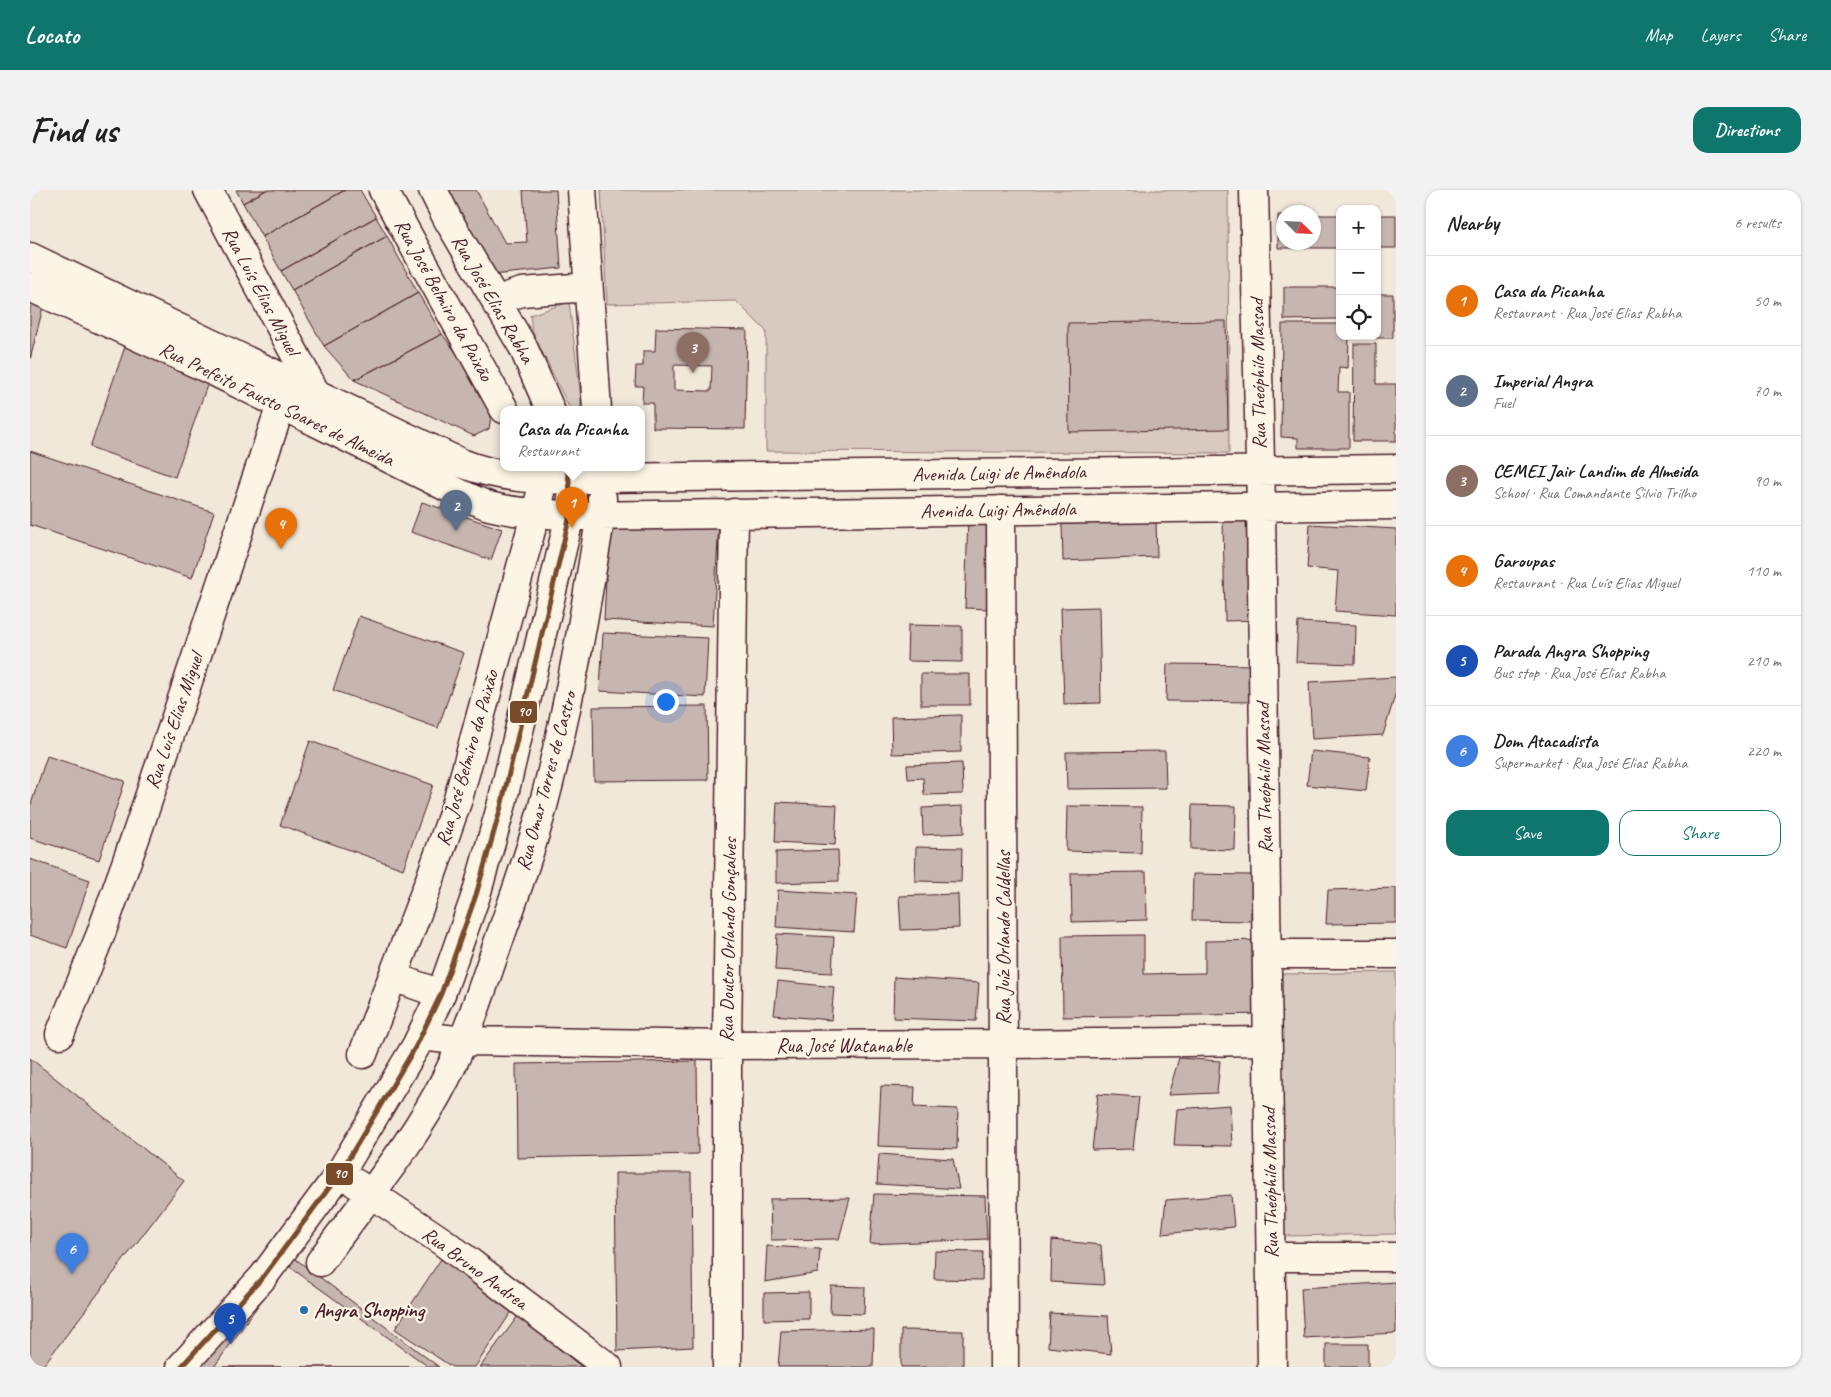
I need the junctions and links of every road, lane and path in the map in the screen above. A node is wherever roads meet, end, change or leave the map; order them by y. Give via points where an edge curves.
1 (208, 190) edge
2 (383, 190) edge
3 (433, 190) edge
4 (582, 190) edge
5 (1254, 190) edge
6 (30, 257) edge
7 (30, 287) edge
8 (588, 287) junction
9 (497, 305) junction
10 (220, 361) junction
11 (315, 392) junction
12 (281, 405) junction
13 (502, 406) edge
14 (549, 406) edge
15 (597, 406) edge
16 (1396, 469) edge
17 (1260, 470) junction
18 (602, 472) edge
19 (568, 473) edge
20 (532, 475) edge
21 (1396, 505) edge
22 (1261, 507) junction
23 (1001, 510) junction
24 (532, 513) junction
25 (734, 513) junction
26 (601, 514) junction
27 (570, 515) junction
28 (493, 669) junction
29 (531, 678) junction
30 (458, 799) junction
31 (501, 807) junction
32 (1267, 954) junction
33 (1396, 954) edge
34 (393, 977) junction
35 (441, 994) junction
36 (60, 1034) dead end
37 (418, 1041) junction
38 (464, 1041) junction
39 (1268, 1041) junction
40 (1003, 1044) junction
41 (727, 1045) junction
42 (366, 1048) joint
43 (340, 1173) junction
44 (370, 1194) junction
45 (1271, 1257) junction
46 (1396, 1257) edge
47 (320, 1262) dead end
48 (181, 1367) edge
49 (608, 1367) edge
50 (727, 1367) edge
51 (1004, 1367) edge
52 (1272, 1367) edge

1 - 11 street, Rua Luís Elias Miguel
2 - 13 street, Rua José Belmiro da Paixão
3 - 9 street, Rua José Elias Rabha
4 - 8 street
5 - 17 street, Rua Theóphilo Massad
6 - 10 street, Rua Prefeito Fausto Soares de Almeida
7 - 10 street, Rua Prefeito Fausto Soares de Almeida
8 - 9 street via 521,282
8 - 15 street
9 - 14 street, Rua José Elias Rabha via 523,347
10 - 11 street, Rua Prefeito Fausto Soares de Almeida
10 - 12 street, Rua Prefeito Fausto Soares de Almeida
11 - 20 street, Rua Prefeito Fausto Soares de Almeida via 462,464 489,473
12 - 24 street, Rua Prefeito Fausto Soares de Almeida via 487,506
12 - 36 street, Rua Luís Elias Miguel via 138,830
16 - 17 street, Avenida Luigi de Amêndola
17 - 18 street, Avenida Luigi de Amêndola
17 - 22 street, Rua Theóphilo Massad
18 - 19 street, Avenida Luigi de Amêndola
18 - 26 street, Rua Omar Torres de Castro
19 - 20 street, Rua Prefeito Fausto Soares de Almeida
19 - 27 street via 572,497
20 - 24 street, Rua José Belmiro da Paixão via 540,497
21 - 22 street, Avenida Luigi Amêndola
22 - 23 street, Avenida Luigi Amêndola
22 - 32 street, Rua Theóphilo Massad
23 - 25 street, Avenida Luigi Amêndola
23 - 40 street, Rua Juíz Orlando Caldellas
24 - 27 street, Rua Prefeito Fausto Soares de Almeida
24 - 28 street, Rua José Belmiro da Paixão
25 - 26 street, Avenida Luigi Amêndola
25 - 41 street, Rua Doutor Orlando Gonçalves
26 - 27 street, Avenida Luigi Amêndola
26 - 38 street, Rua Omar Torres de Castro via 573,676 542,811
27 - 29 street
28 - 29 street
28 - 30 street, Rua José Belmiro da Paixão
29 - 31 street
30 - 31 street
30 - 34 street, Rua José Belmiro da Paixão
31 - 35 street via 476,896
32 - 33 street
32 - 39 street, Rua Theóphilo Massad
34 - 35 street
34 - 42 street, Rua José Belmiro da Paixão
35 - 37 street
37 - 38 street, Rua José Watanable
37 - 42 street, Rua José Watanable
37 - 43 street
38 - 41 street, Rua José Watanable
38 - 44 street, Rua Omar Torres de Castro via 422,1120
39 - 40 street, Rua José Watanable
39 - 45 street, Rua Theóphilo Massad
40 - 41 street, Rua José Watanable
40 - 51 street, Rua Juíz Orlando Caldellas
41 - 50 street, Rua Doutor Orlando Gonçalves
43 - 44 street, Rua Bruno Andrea
43 - 48 street via 263,1276
44 - 47 street, Rua Omar Torres de Castro
44 - 49 street, Rua Bruno Andrea via 443,1242
45 - 46 street
45 - 52 street, Rua Theóphilo Massad

